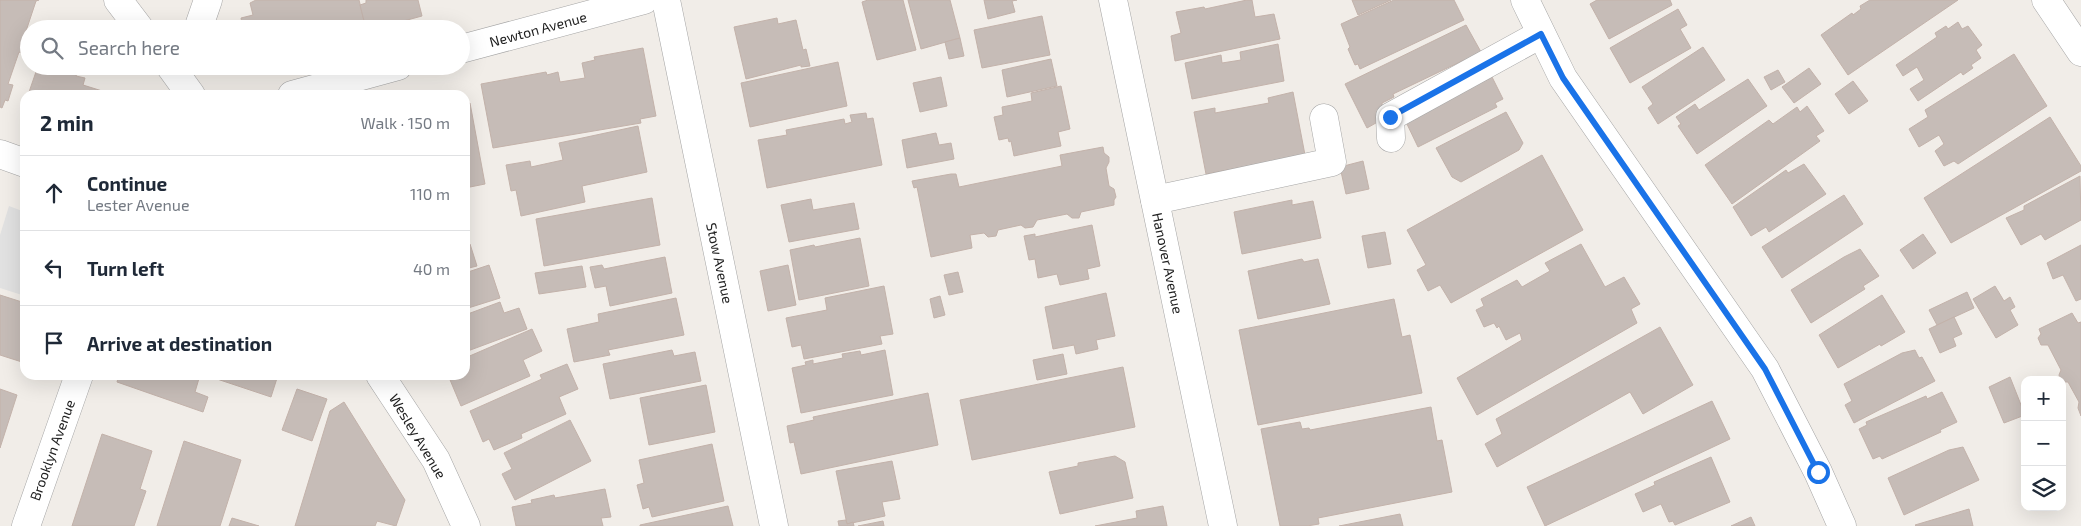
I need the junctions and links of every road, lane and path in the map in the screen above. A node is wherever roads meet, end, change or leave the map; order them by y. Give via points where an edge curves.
1 (118, 0) edge
2 (208, 0) edge
3 (644, 0) edge
4 (666, 0) edge
5 (1113, 0) edge
6 (1525, 0) edge
7 (2046, 0) edge
8 (133, 20) edge
9 (201, 20) edge
10 (1541, 34) junction
11 (470, 47) edge
12 (2081, 52) edge
13 (365, 75) edge
14 (310, 90) edge
15 (1324, 118) dead end
16 (1391, 138) dead end
17 (0, 154) edge
18 (20, 161) edge
19 (1155, 200) junction
20 (77, 380) edge
21 (383, 380) edge
22 (26, 526) edge
23 (466, 526) edge
24 (774, 526) edge
25 (1223, 526) edge
26 (1842, 526) edge

1 - 8 street
2 - 9 street
3 - 11 street, Newton Avenue
4 - 24 street, Stow Avenue
5 - 19 street, Hanover Avenue
6 - 10 street
7 - 12 street
10 - 16 street via 1390,117
10 - 26 street via 1563,78 1765,369
13 - 14 street
15 - 19 street via 1332,162
17 - 18 street
19 - 25 street, Hanover Avenue
20 - 22 street, Brooklyn Avenue
21 - 23 street, Wesley Avenue via 436,460

